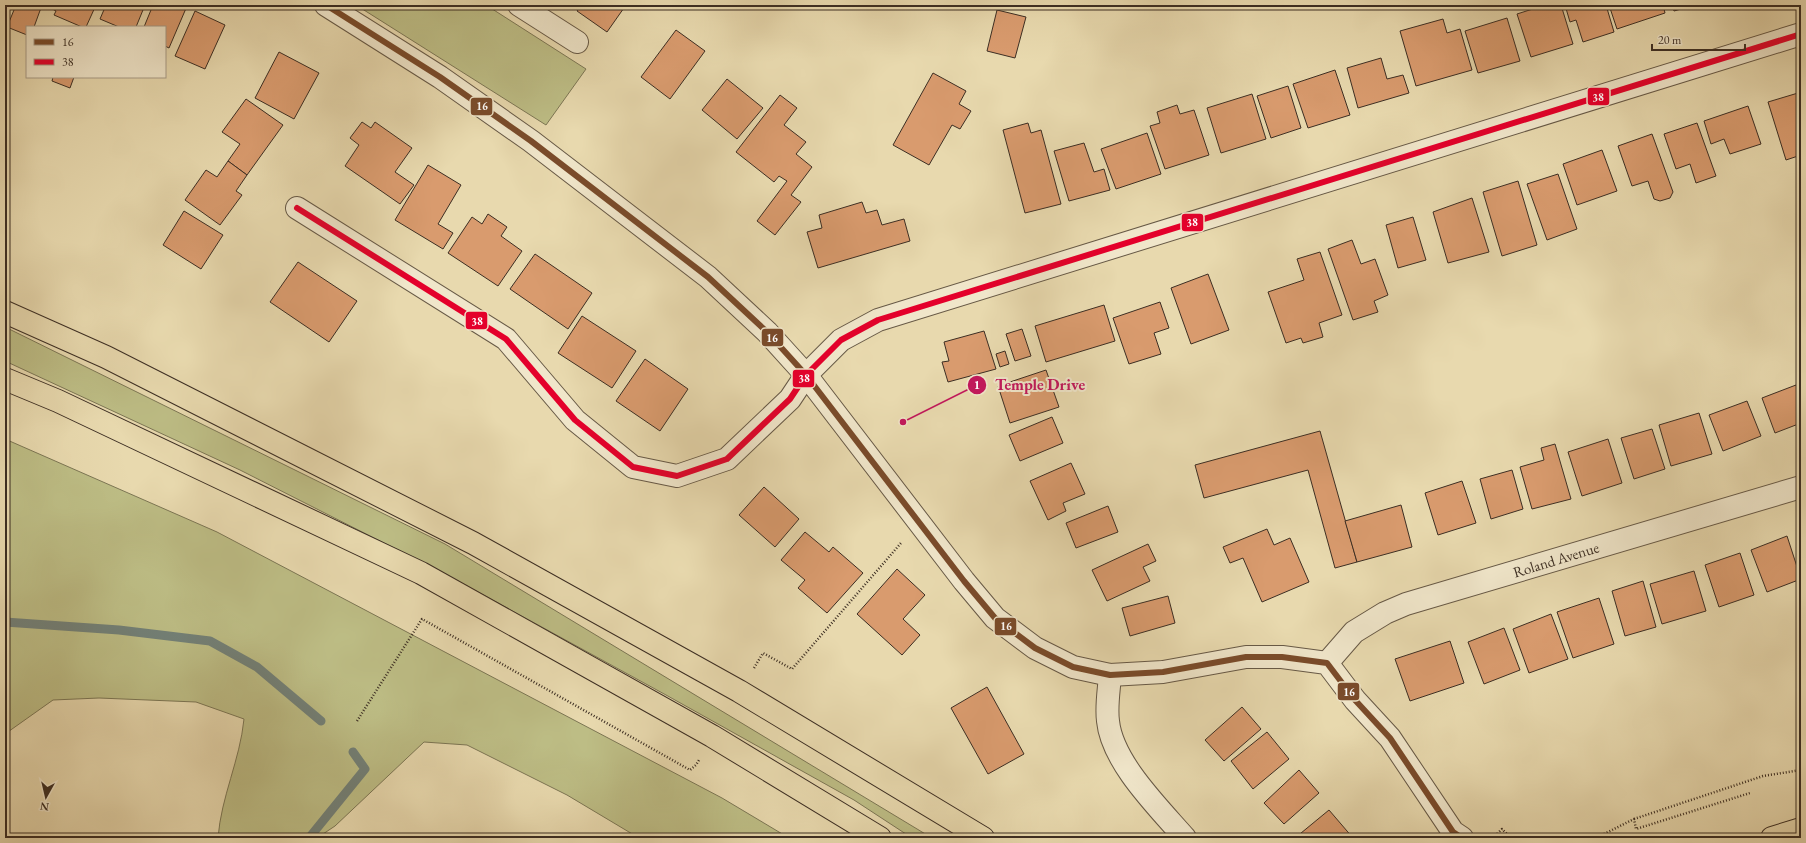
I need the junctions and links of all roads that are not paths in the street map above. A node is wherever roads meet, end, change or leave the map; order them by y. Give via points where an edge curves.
1 (326, 5) edge
2 (520, 5) edge
3 (1801, 34) edge
4 (577, 42) dead end
5 (296, 208) dead end
6 (5, 312) edge
7 (806, 376) junction
8 (5, 379) edge
9 (1801, 487) edge
10 (1327, 663) junction
11 (1110, 675) junction
12 (1801, 829) edge
13 (1456, 836) edge
14 (880, 838) edge
15 (983, 838) edge
16 (1185, 838) edge
17 (1772, 838) edge

1 - 7 street via 440,77 531,141 695,267 767,332
2 - 4 street
3 - 7 street via 878,320 840,340
5 - 7 street via 506,339 575,420 633,467 677,476 727,459 790,399
6 - 15 highway via 106,356 473,542 739,691
7 - 11 street via 995,618 1042,651 1073,666
8 - 14 highway via 58,401 421,573 712,736
9 - 10 street, Roland Avenue via 1406,604 1385,613 1354,632
10 - 11 street via 1282,657 1246,657 1163,672
10 - 13 street via 1355,700 1390,738
11 - 16 street via 1108,721 1115,747 1138,783
12 - 17 highway

